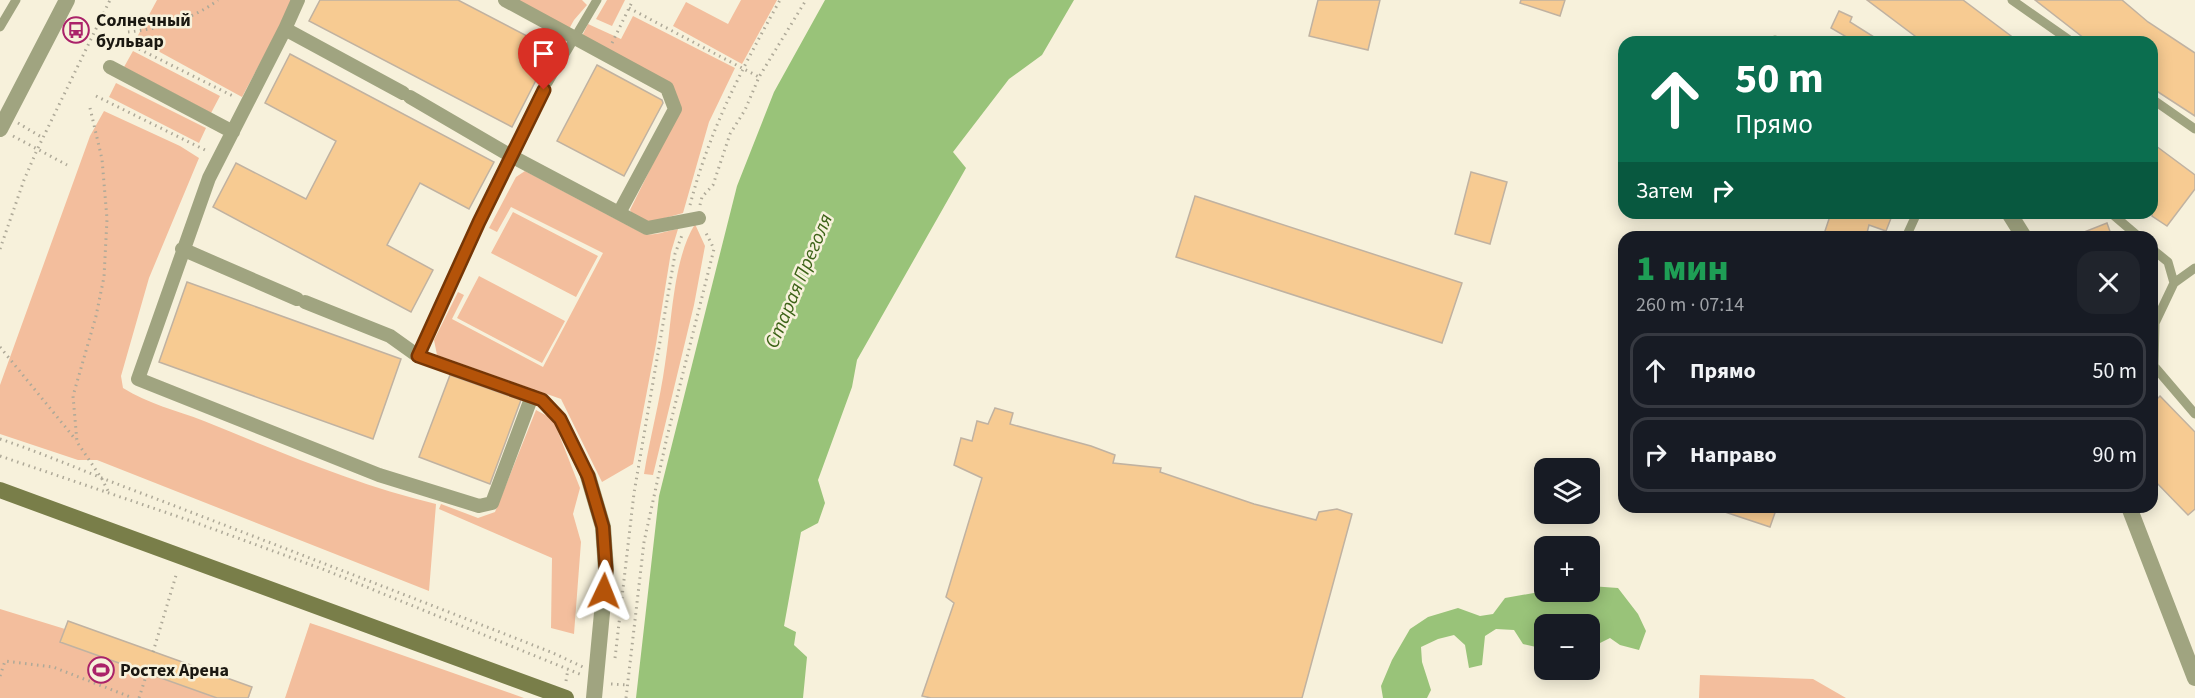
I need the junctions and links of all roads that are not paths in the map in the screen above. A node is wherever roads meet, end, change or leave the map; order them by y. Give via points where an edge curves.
1 (16, 0) edge
2 (67, 0) edge
3 (298, 0) edge
4 (505, 0) edge
5 (597, 0) edge
6 (2012, 0) edge
7 (0, 27) edge
8 (285, 29) junction
9 (2063, 36) edge
10 (574, 39) junction
11 (110, 67) dead end
12 (2158, 103) edge
13 (2195, 129) edge
14 (5, 132) edge
15 (233, 132) junction
16 (511, 156) junction
17 (620, 213) junction
18 (693, 219) road end
19 (2118, 219) edge
20 (2132, 231) edge
21 (182, 249) junction
22 (2158, 254) edge
23 (2195, 268) edge
24 (2174, 283) junction
25 (2158, 317) edge
26 (418, 356) junction
27 (2158, 371) edge
28 (532, 396) junction
29 (2195, 414) edge
30 (588, 476) joint
31 (0, 490) edge
32 (2131, 513) edge
33 (2195, 678) edge
34 (600, 684) edge
35 (566, 698) edge

1 - 7 lane
2 - 14 street
3 - 8 street
4 - 10 street
5 - 10 lane
6 - 9 lane
8 - 15 street
8 - 16 street
10 - 16 lane
10 - 17 street via 667,88 675,109
11 - 15 street
12 - 13 lane
15 - 21 street via 209,178
16 - 17 street
16 - 26 lane
17 - 18 street via 647,228
19 - 20 lane
21 - 26 street via 390,336
21 - 28 street via 138,379 379,475 480,506 492,503
22 - 24 lane via 2168,262
23 - 24 lane
24 - 25 lane
26 - 28 lane
27 - 29 lane
28 - 30 lane via 542,400 560,419
30 - 34 street via 603,527 606,570
31 - 35 main road
32 - 33 street

